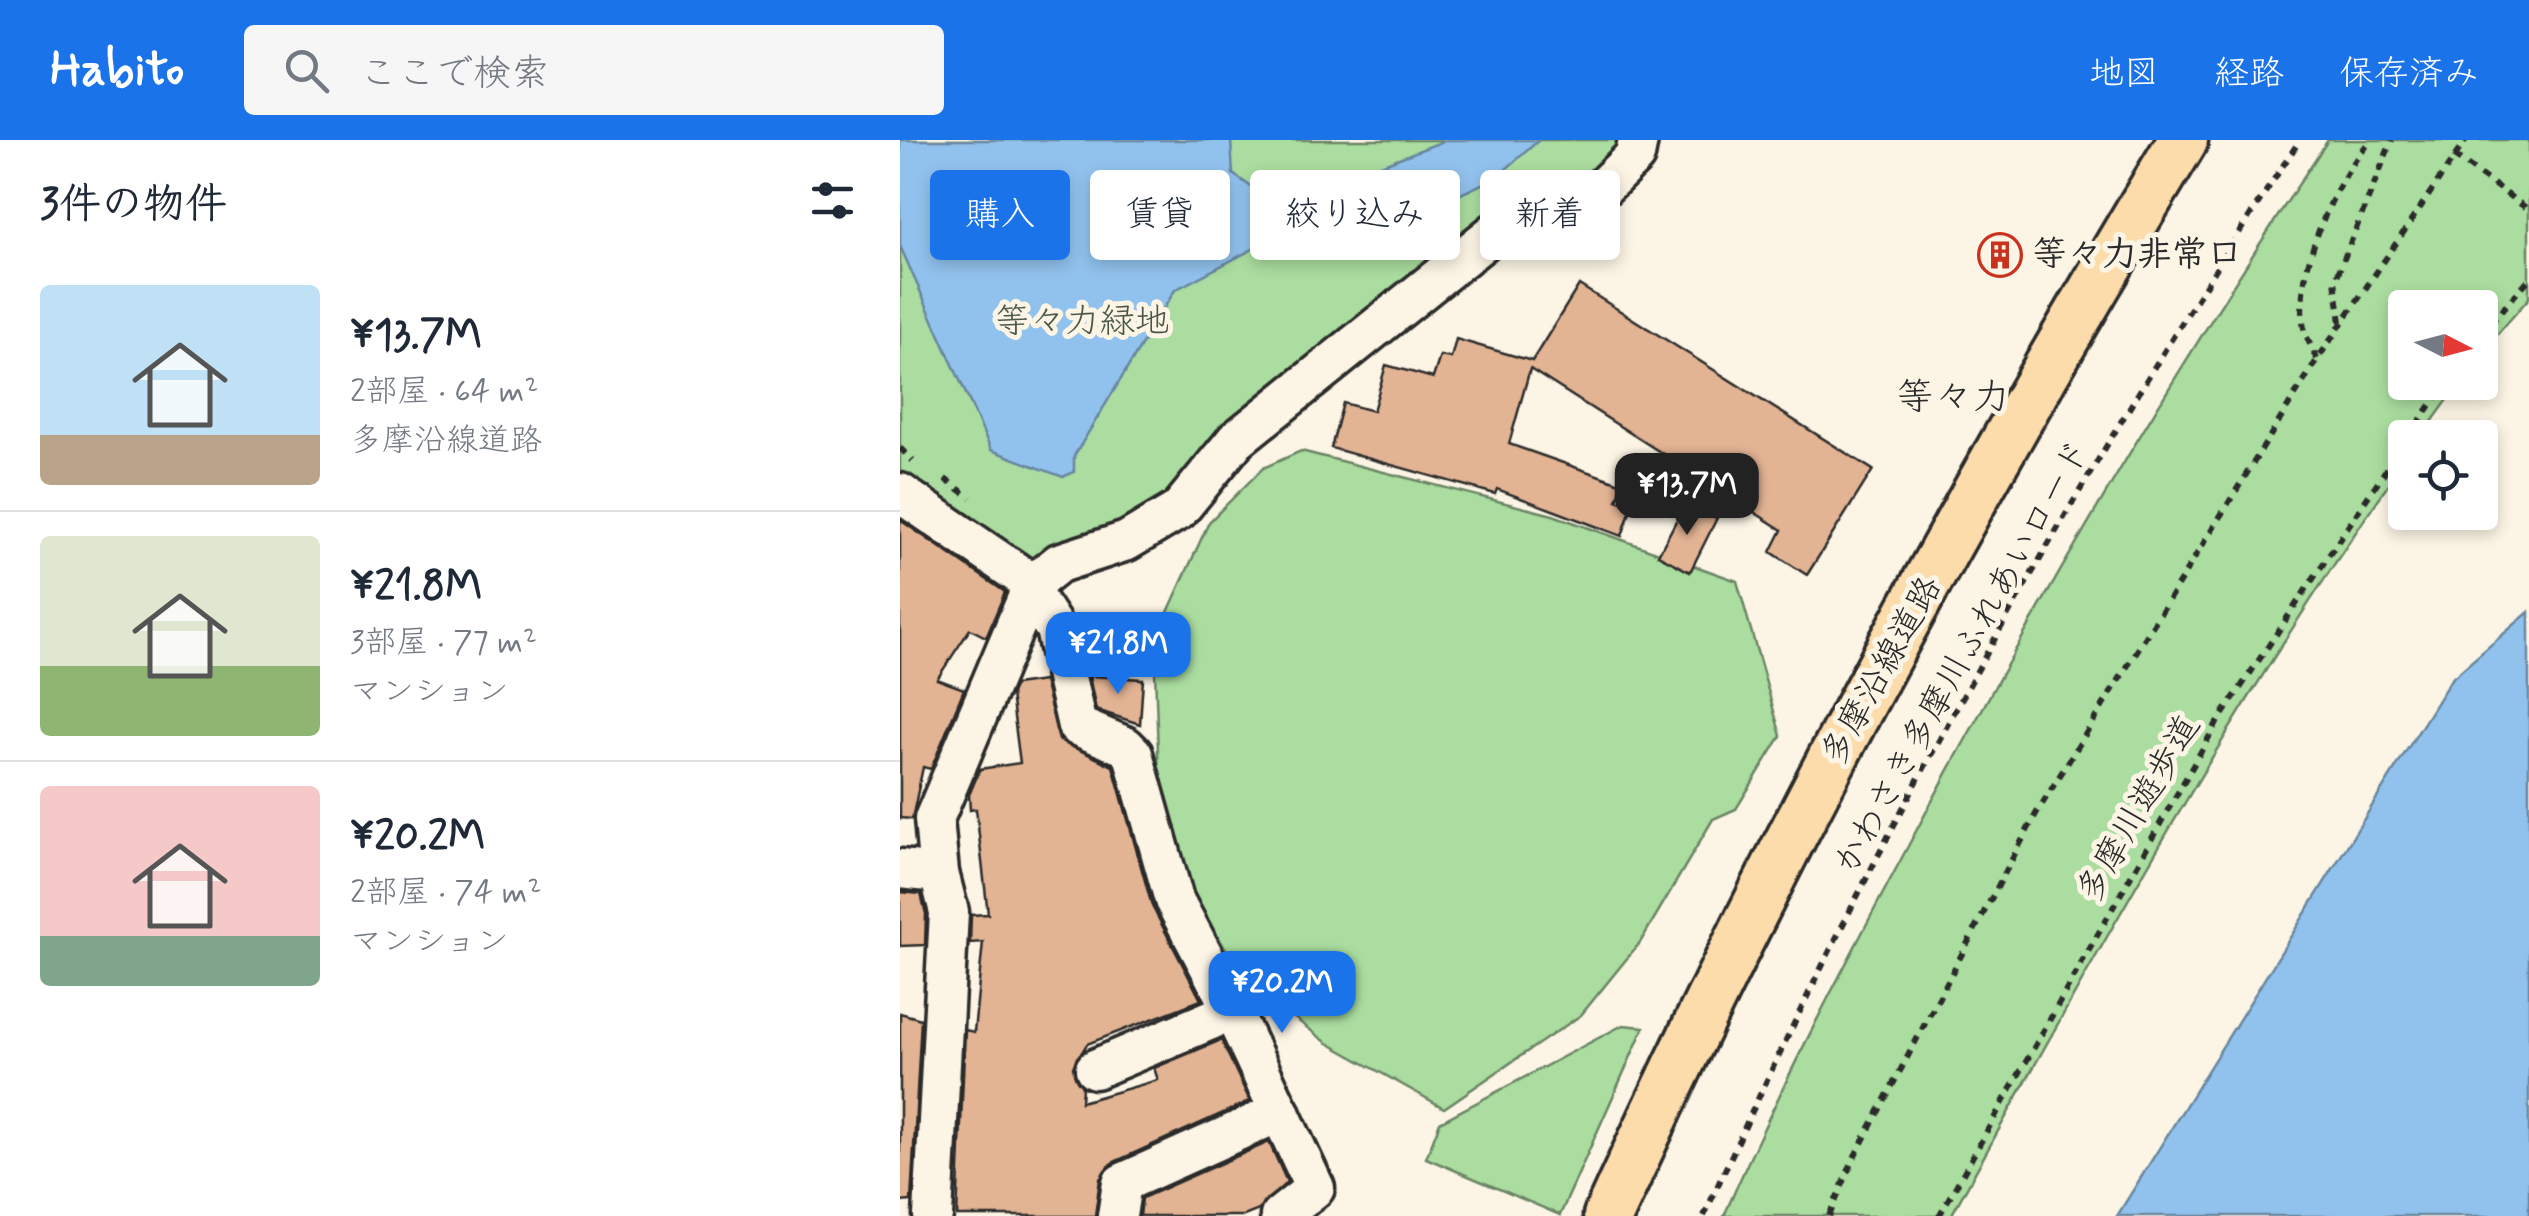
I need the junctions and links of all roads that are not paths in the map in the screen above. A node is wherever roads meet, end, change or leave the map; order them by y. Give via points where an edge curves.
1 (1638, 140) edge
2 (2182, 140) edge
3 (913, 481) edge
4 (1031, 588) junction
5 (900, 869) edge
6 (938, 873) junction
7 (1232, 1011) junction
8 (1095, 1069) dead end
9 (1280, 1112) junction
10 (1323, 1202) edge
11 (933, 1216) edge
12 (1117, 1216) edge
13 (1280, 1216) edge
14 (1608, 1216) edge

1 - 4 street via 1634,156 1600,190 1494,232 1251,428 1179,510 1126,541 1059,563
2 - 14 main road, 多摩沿線道路 via 1829,767 1706,1003
3 - 4 street
4 - 6 street via 934,819
4 - 7 street via 1055,630 1077,726 1132,754 1174,900
5 - 6 street
6 - 11 street via 949,912
7 - 8 street
7 - 9 street
9 - 10 street
9 - 12 street via 1122,1183
10 - 13 street

